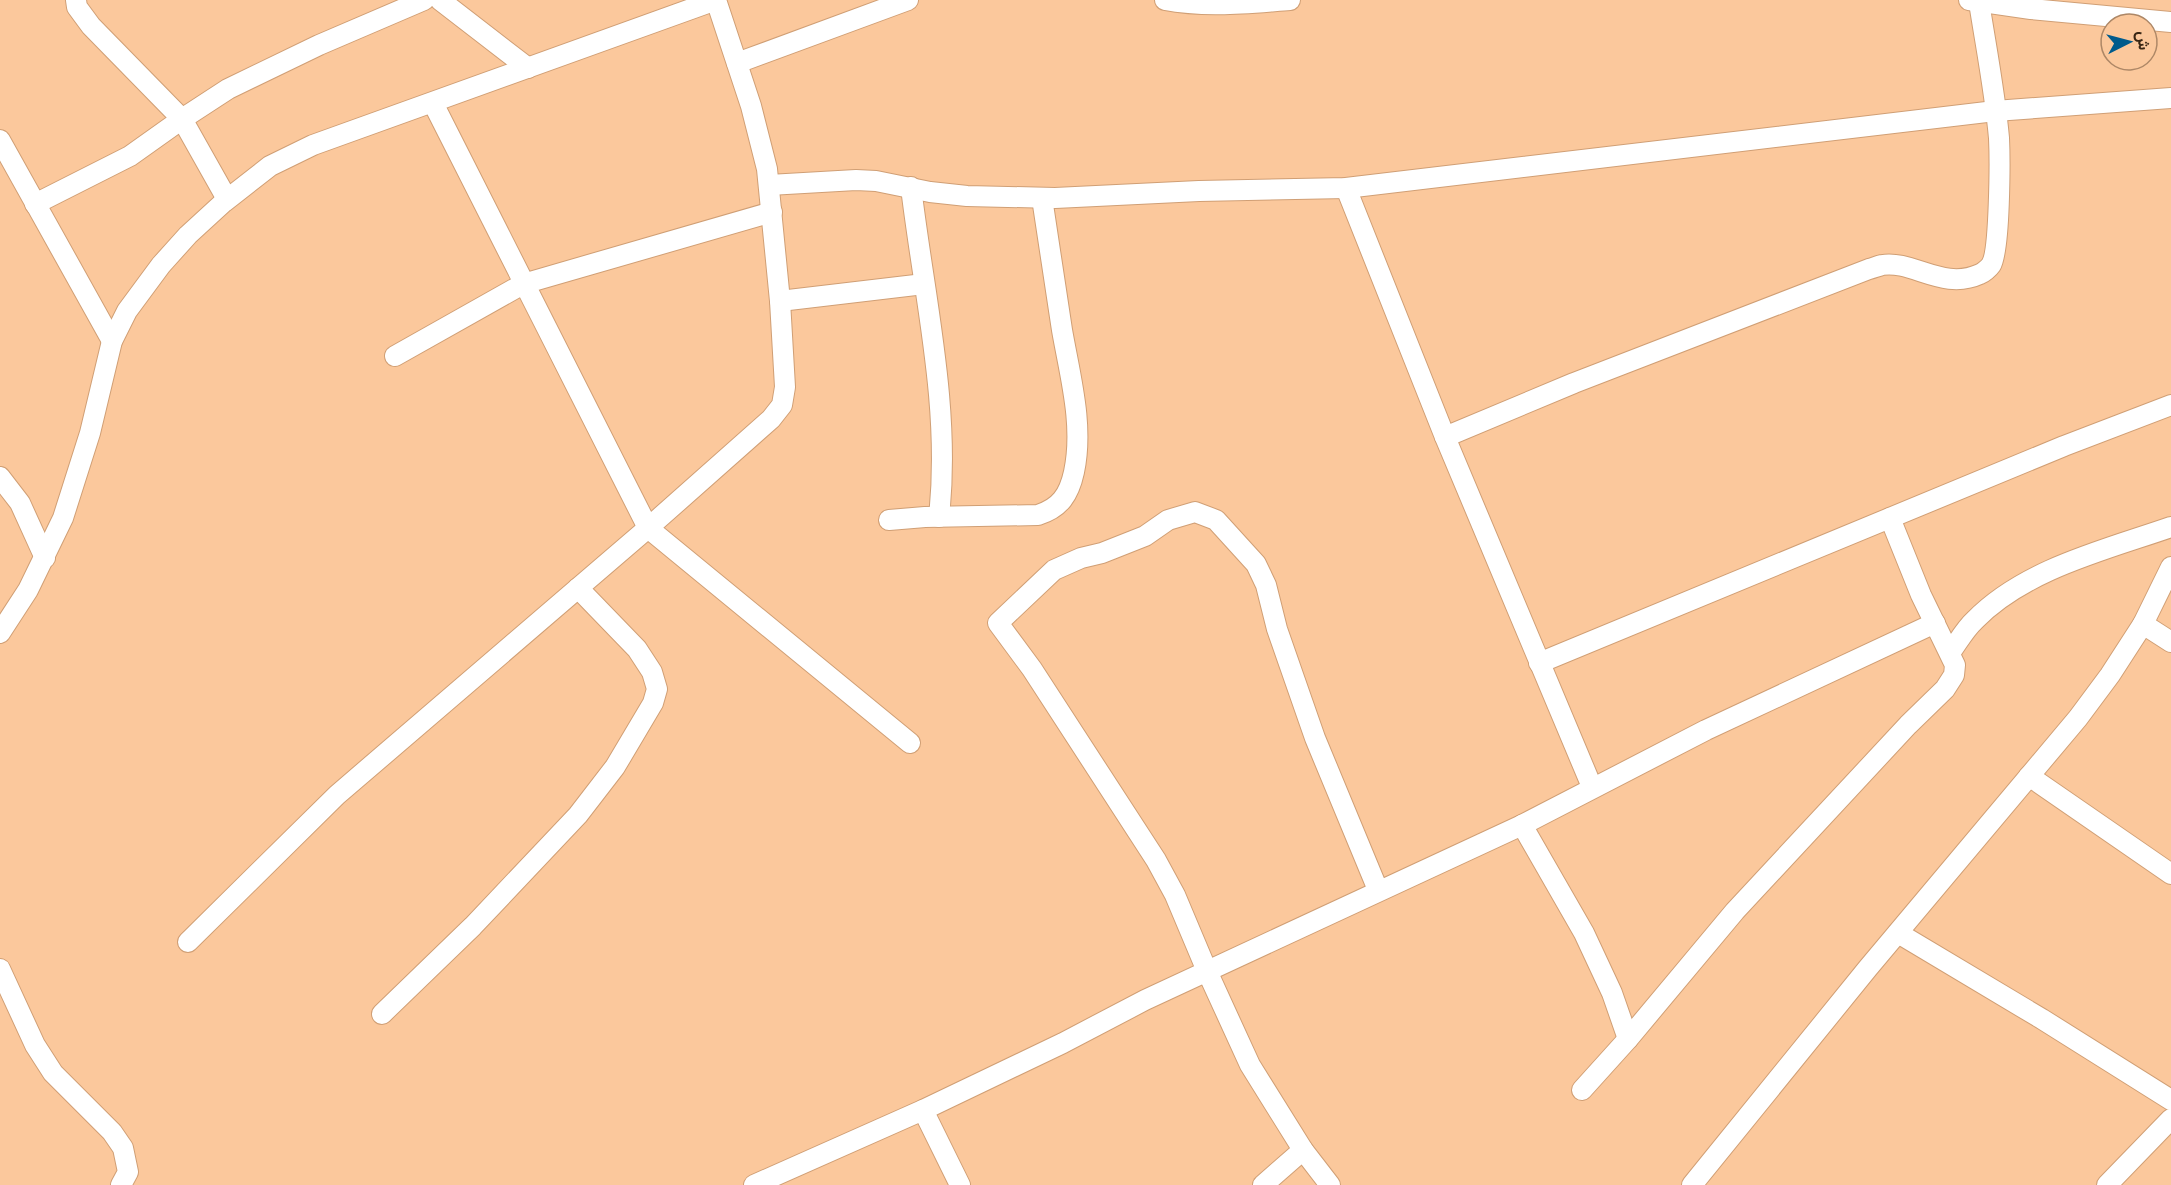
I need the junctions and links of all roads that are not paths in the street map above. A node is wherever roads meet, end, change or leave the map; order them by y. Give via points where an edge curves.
1 (76, 0) edge
2 (424, 0) edge
3 (440, 0) edge
4 (716, 0) edge
5 (908, 0) edge
6 (1165, 0) edge
7 (1290, 0) edge
8 (1974, 1) edge
9 (2171, 22) edge
10 (737, 63) junction
11 (528, 68) junction
12 (2171, 98) edge
13 (432, 103) junction
14 (1995, 111) junction
15 (182, 119) junction
16 (0, 140) edge
17 (769, 185) junction
18 (911, 187) junction
19 (1346, 188) junction
20 (1042, 198) junction
21 (227, 199) junction
22 (34, 204) junction
23 (772, 212) junction
24 (523, 284) junction
25 (924, 284) junction
26 (780, 301) junction
27 (112, 341) junction
28 (395, 356) dead end
29 (2171, 405) edge
30 (1445, 437) junction
31 (0, 477) edge
32 (939, 517) junction
33 (1890, 518) junction
34 (889, 520) dead end
35 (2171, 527) edge
36 (648, 528) junction
37 (45, 558) junction
38 (2171, 567) edge
39 (578, 588) junction
40 (1935, 623) junction
41 (2143, 624) junction
42 (0, 633) edge
43 (2171, 642) edge
44 (1950, 653) junction
45 (1539, 663) junction
46 (910, 743) dead end
47 (2029, 776) junction
48 (1592, 787) junction
49 (1522, 825) junction
50 (2171, 874) edge
51 (1378, 890) junction
52 (1898, 933) junction
53 (188, 942) dead end
54 (0, 969) edge
55 (1207, 971) junction
56 (382, 1014) dead end
57 (1628, 1040) junction
58 (1581, 1090) dead end
59 (2171, 1100) edge
60 (922, 1110) junction
61 (2171, 1119) edge
62 (1303, 1150) junction
63 (121, 1185) edge
64 (754, 1185) edge
65 (960, 1185) edge
66 (1263, 1185) edge
67 (1330, 1185) edge
68 (1692, 1185) edge
69 (2107, 1185) edge

1 - 15 street via 91,26
2 - 15 street via 273,66
3 - 11 street
4 - 10 street
4 - 11 street
5 - 10 street
6 - 7 street via 1193,4
8 - 9 street
8 - 14 street
10 - 17 street via 760,136
11 - 13 street
12 - 14 street
13 - 21 street via 295,153 270,166
13 - 24 street
14 - 19 street
14 - 30 street via 1999,167 1995,252 1990,266 1981,274 1962,279 1936,278 1883,265 1574,383
15 - 21 street
15 - 22 street via 130,156
16 - 22 street
17 - 18 street via 876,180
17 - 23 street
18 - 20 street via 966,196
18 - 25 street
19 - 20 street
19 - 30 street
20 - 32 street via 1077,427 1070,487 1051,511 1038,515
21 - 27 street via 161,265 127,311
22 - 27 street
23 - 24 street
23 - 26 street
24 - 28 street
24 - 36 street
25 - 26 street
25 - 32 street via 941,410 943,484
26 - 36 street via 782,405
27 - 37 street via 77,480
29 - 33 street
30 - 45 street
31 - 37 street via 20,503
32 - 34 street
33 - 40 street
33 - 45 street
35 - 44 street via 2025,581 1974,620
36 - 39 street
36 - 46 street
37 - 42 street
38 - 41 street
39 - 53 street via 337,795
39 - 56 street via 637,649 652,672 657,689 653,703 615,767 578,815 473,926
40 - 44 street
40 - 48 street via 1706,729
41 - 43 street
41 - 47 street via 2078,718
44 - 57 street via 1954,675 1945,689 1735,911
45 - 48 street
47 - 50 street
47 - 52 street
48 - 49 street
49 - 51 street
49 - 57 street via 1584,933 1612,993
51 - 55 street
51 - 55 street via 1316,738 1276,629 1266,585 1256,564 1216,520 1195,512 1168,520 1145,536 1054,570 998,623 1156,860 1176,895
52 - 59 street
52 - 68 street
54 - 63 street via 35,1045 53,1074 112,1132 123,1148 128,1172
55 - 60 street
55 - 62 street via 1250,1065
57 - 58 street
60 - 64 street
60 - 65 street
61 - 69 street
62 - 66 street
62 - 67 street

